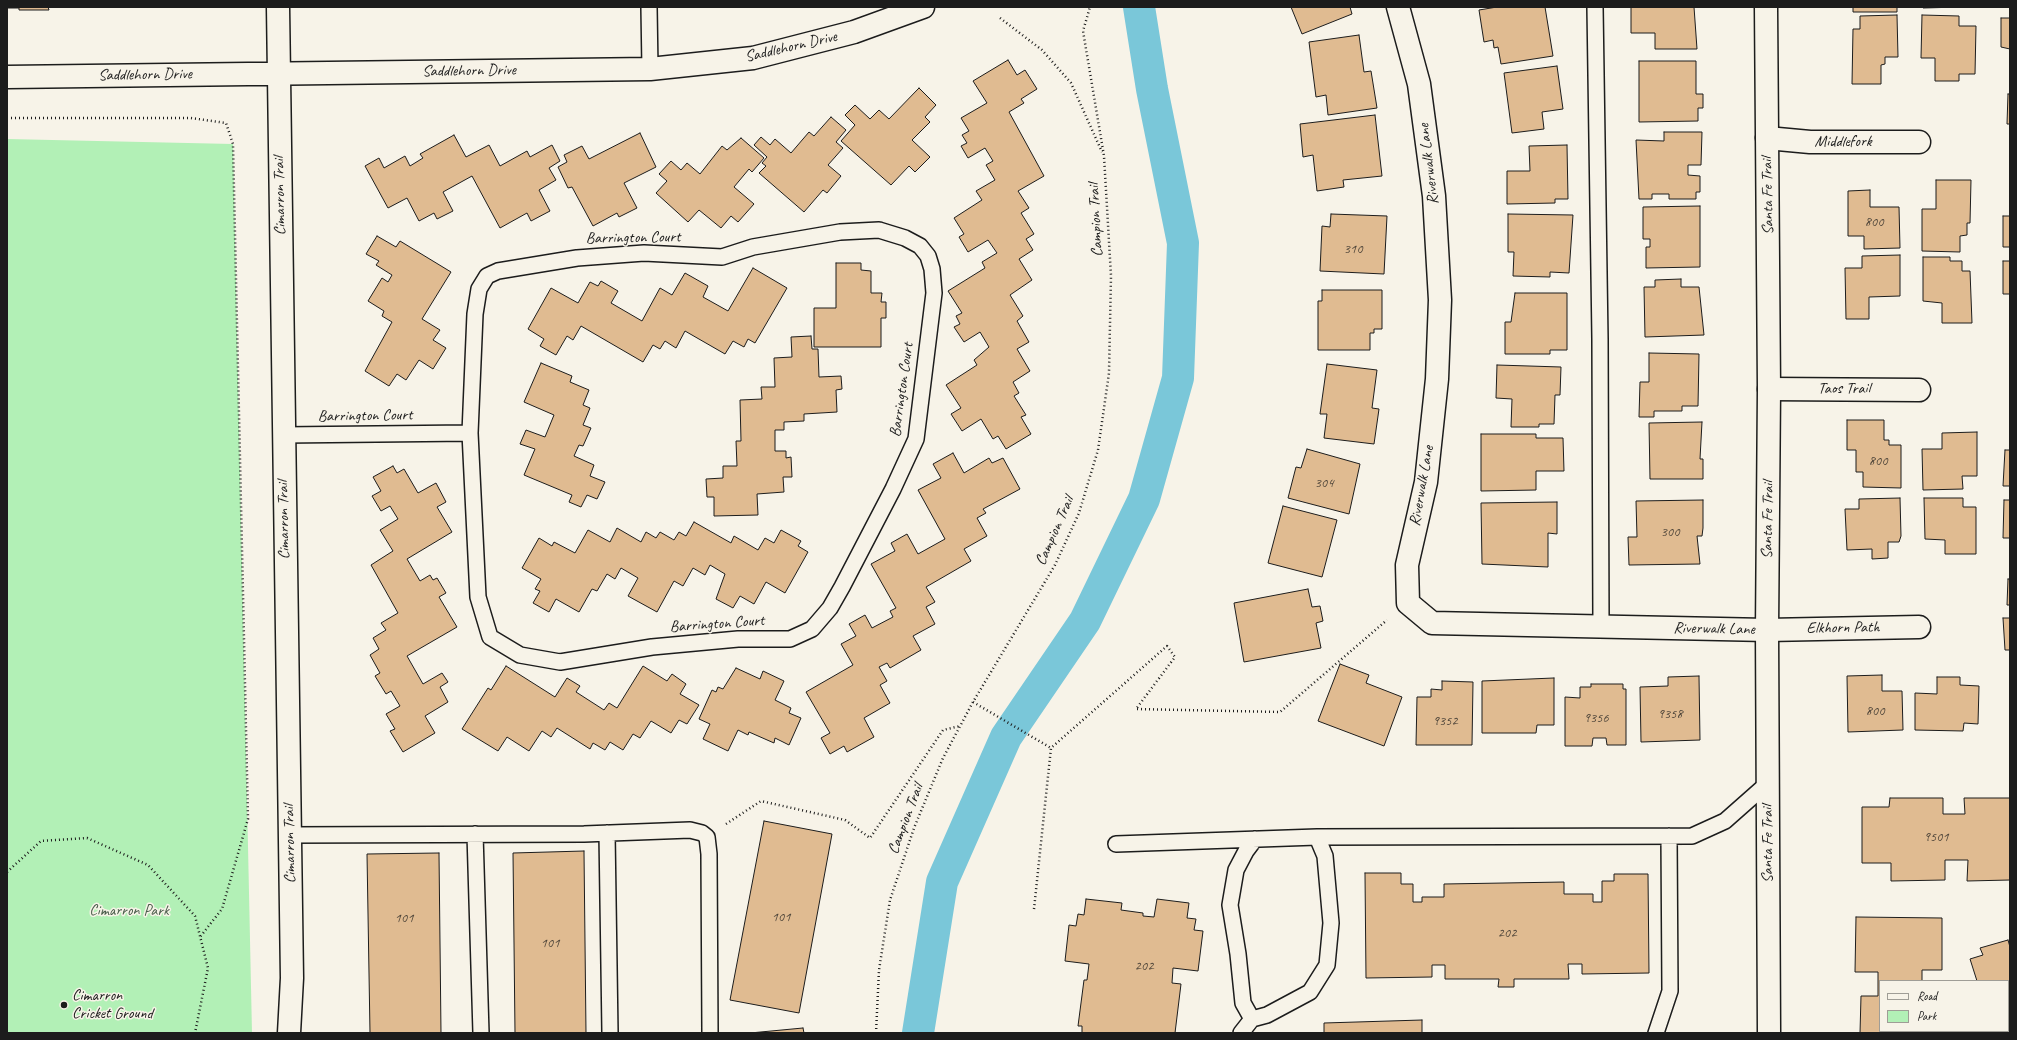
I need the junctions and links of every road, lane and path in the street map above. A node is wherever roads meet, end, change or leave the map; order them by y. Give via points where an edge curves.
1 (278, 7) edge
2 (649, 7) edge
3 (923, 7) edge
4 (1090, 7) edge
5 (1398, 7) edge
6 (1595, 7) edge
7 (1766, 7) edge
8 (1000, 18) dead end
9 (650, 69) junction
10 (279, 74) junction
11 (7, 77) edge
12 (7, 118) edge
13 (1767, 138) junction
14 (1919, 142) dead end
15 (1104, 156) junction
16 (1769, 389) junction
17 (1919, 390) dead end
18 (470, 433) junction
19 (283, 435) junction
20 (1408, 603) junction
21 (1601, 626) junction
22 (1919, 627) dead end
23 (1767, 630) junction
24 (973, 702) junction
25 (960, 726) junction
26 (1051, 748) junction
27 (1768, 783) junction
28 (607, 833) junction
29 (475, 834) junction
30 (289, 835) junction
31 (1669, 836) junction
32 (707, 837) junction
33 (1317, 837) junction
34 (1255, 839) junction
35 (1116, 844) dead end
36 (7, 872) edge
37 (1034, 909) dead end
38 (200, 937) junction
39 (1252, 1019) junction
40 (195, 1033) edge
41 (289, 1033) edge
42 (480, 1033) edge
43 (610, 1033) edge
44 (710, 1033) edge
45 (876, 1033) edge
46 (1241, 1033) edge
47 (1656, 1033) edge
48 (1769, 1033) edge

1 - 10 street, Cimarron Trail
2 - 9 lane
3 - 9 street, Saddlehorn Drive via 854,32 753,58
4 - 15 path, Campion Trail via 1083,31
5 - 20 street, Riverwalk Lane via 1419,84 1434,196 1440,300 1437,379 1426,482 1407,565
6 - 21 lane
7 - 13 street, Santa Fe Trail
8 - 15 path via 1042,50 1071,83
9 - 10 street, Saddlehorn Drive
10 - 11 street, Saddlehorn Drive
10 - 19 street, Cimarron Trail
12 - 38 path via 191,118 226,123 233,144 248,819 222,909
13 - 14 street, Middlefork via 1810,142
13 - 16 street, Santa Fe Trail
15 - 24 path, Campion Trail via 1111,276 1110,374 1098,450 1078,513 1055,565
16 - 17 street, Taos Trail
16 - 23 street, Santa Fe Trail
18 - 18 lane, Barrington Court via 474,314 479,289 487,276 498,271 577,258 644,253 722,257 753,247 824,235 879,230 915,243 928,256 934,293 916,439 893,489 830,608 812,629 790,638 738,639 652,647 560,662 520,655 490,637 478,597
18 - 19 lane, Barrington Court
19 - 30 street, Cimarron Trail
20 - 21 street, Riverwalk Lane via 1432,623
20 - 26 path via 1280,712 1136,709 1174,657 1167,646
21 - 23 street, Riverwalk Lane
22 - 23 street, Elkhorn Path
23 - 27 street, Santa Fe Trail
24 - 25 path, Campion Trail
24 - 26 path
25 - 32 path via 943,730 870,838 845,820 761,801
25 - 45 path, Campion Trail via 943,758 917,821 890,900 879,970
26 - 37 path
27 - 31 lane via 1725,822 1692,836
27 - 48 street, Santa Fe Trail
28 - 29 lane
28 - 32 lane via 690,830
28 - 43 lane
29 - 30 lane
29 - 42 lane
30 - 41 street, Cimarron Trail via 292,978
31 - 33 lane
31 - 47 lane via 1670,991
32 - 44 lane via 710,854
33 - 34 lane
33 - 39 lane via 1325,856 1331,923 1327,965 1310,992 1267,1015
34 - 35 lane
34 - 39 lane via 1236,870 1230,905 1243,1003
36 - 38 path via 41,841 87,838 148,866 195,916
38 - 40 path via 208,968
39 - 46 lane

